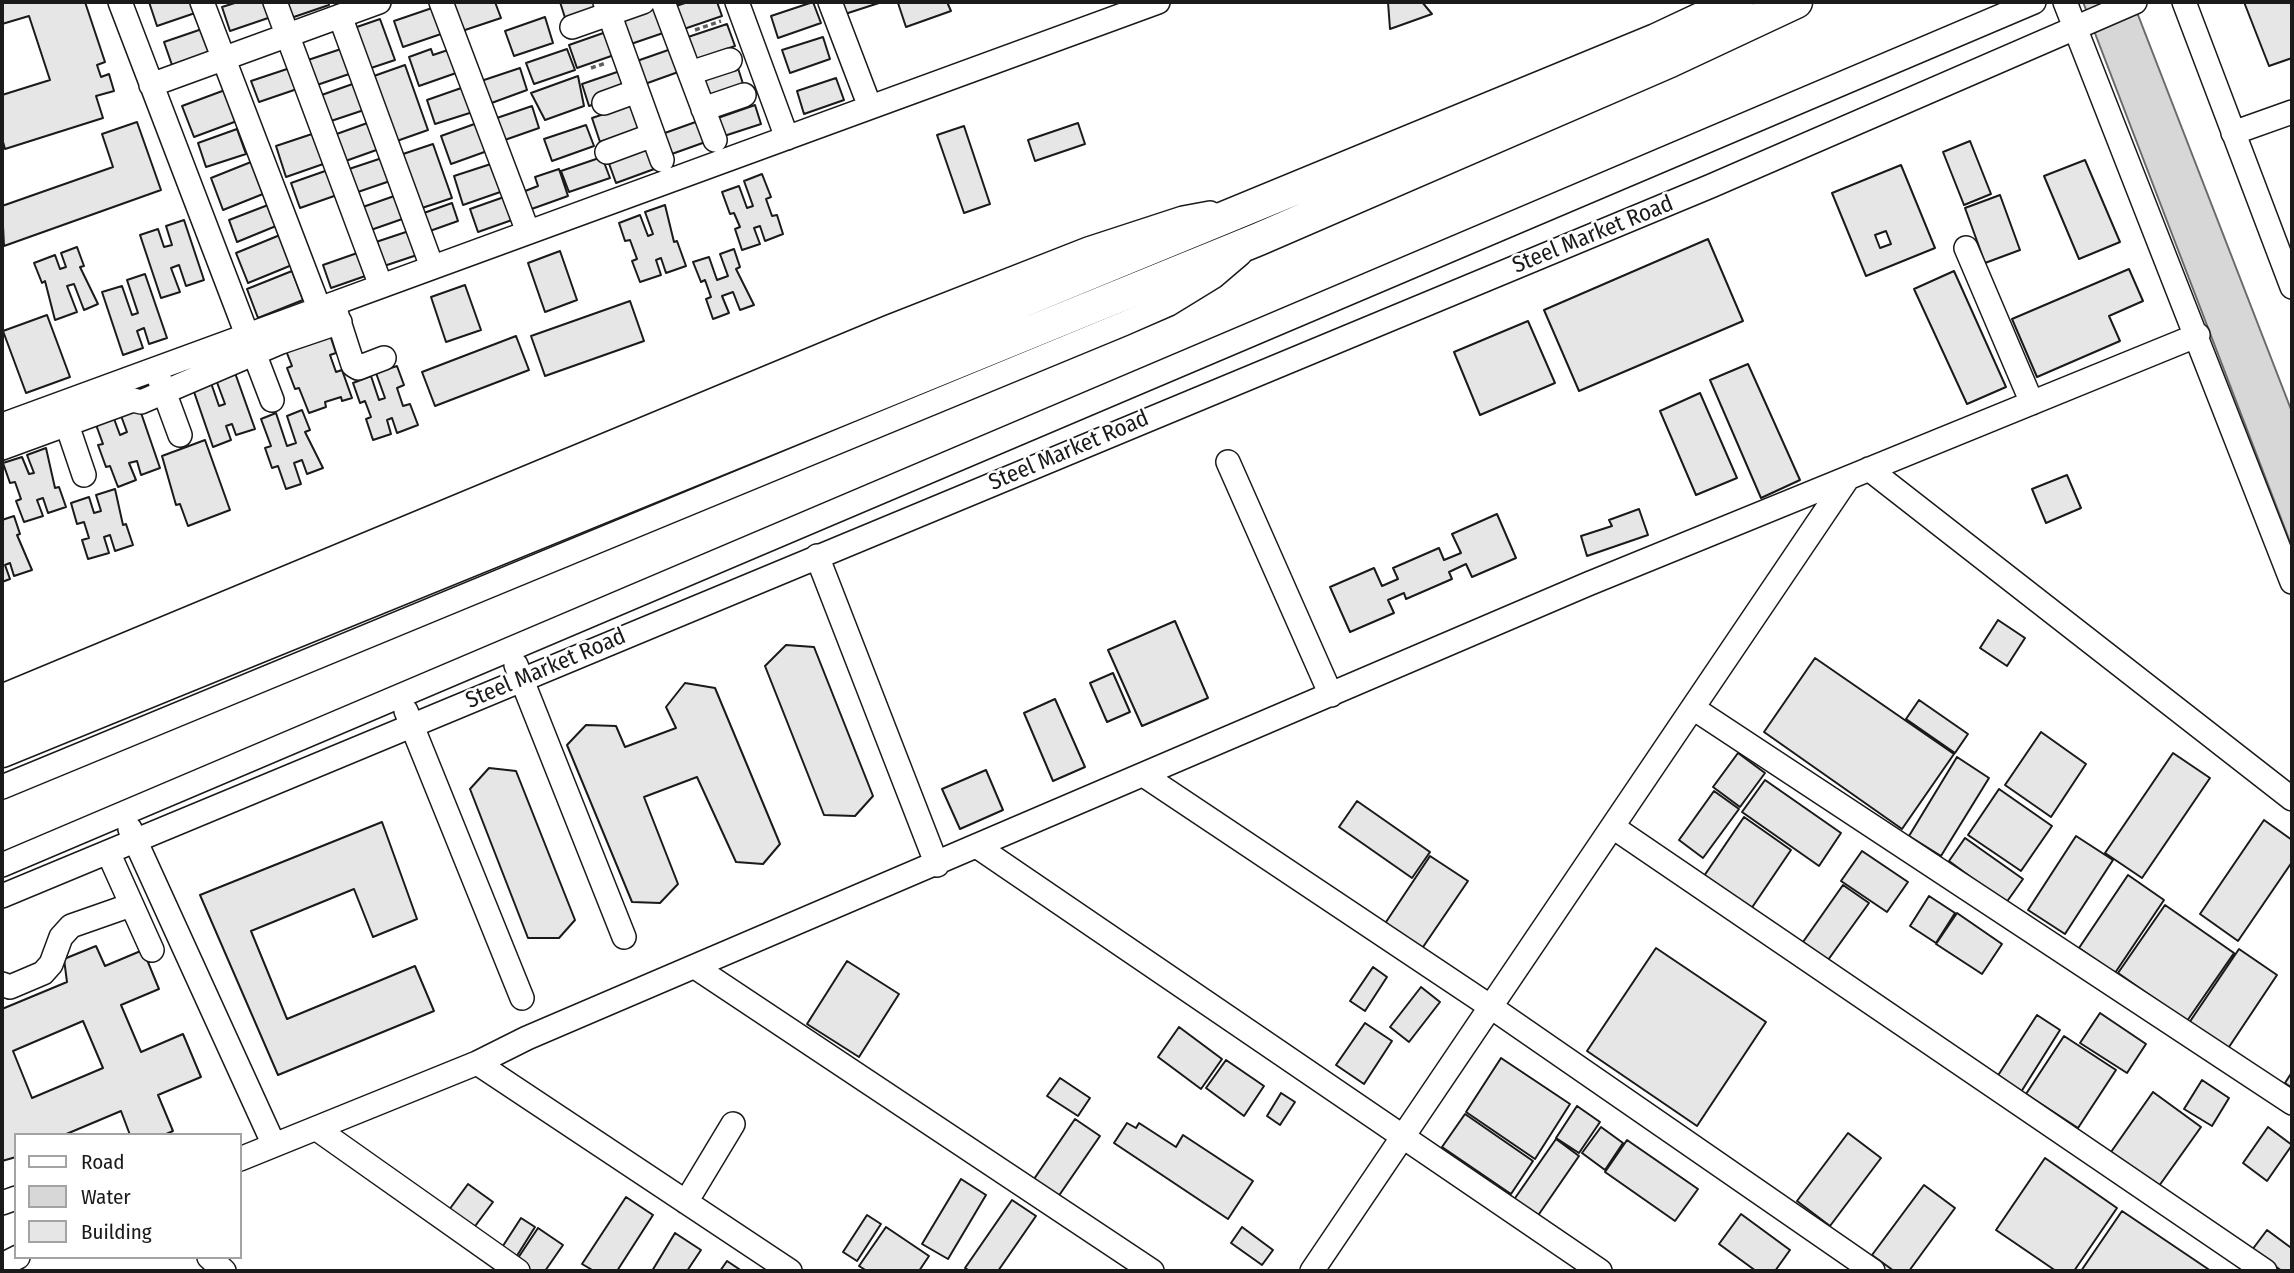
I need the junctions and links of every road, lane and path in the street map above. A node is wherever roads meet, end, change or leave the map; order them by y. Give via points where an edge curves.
1 (120, 2) edge
2 (202, 2) edge
3 (275, 2) edge
4 (379, 2) edge
5 (440, 2) edge
6 (643, 2) edge
7 (663, 2) edge
8 (737, 2) edge
9 (830, 2) edge
10 (1158, 2) edge
11 (1737, 2) edge
12 (1796, 2) edge
13 (2034, 2) edge
14 (2066, 2) edge
15 (2135, 2) edge
16 (2184, 2) edge
17 (607, 8) edge
18 (340, 16) junction
19 (721, 21) dead end
20 (572, 27) dead end
21 (2076, 29) junction
22 (288, 35) junction
23 (676, 36) junction
24 (223, 59) junction
25 (730, 60) dead end
26 (690, 73) junction
27 (151, 85) junction
28 (637, 91) junction
29 (744, 95) dead end
30 (604, 103) dead end
31 (870, 107) junction
32 (703, 109) junction
33 (2292, 112) edge
34 (2233, 133) junction
35 (653, 135) junction
36 (787, 138) junction
37 (715, 140) dead end
38 (607, 152) dead end
39 (662, 160) dead end
40 (1253, 205) junction
41 (528, 232) junction
42 (1259, 239) junction
43 (1966, 248) dead end
44 (432, 267) junction
45 (381, 286) junction
46 (2292, 288) edge
47 (331, 311) junction
48 (2198, 335) junction
49 (251, 345) junction
50 (383, 358) dead end
51 (1180, 364) junction
52 (155, 369) junction
53 (164, 393) junction
54 (1195, 399) junction
55 (272, 400) dead end
56 (2032, 403) junction
57 (63, 414) junction
58 (2, 425) edge
59 (180, 435) dead end
60 (2, 448) edge
61 (1228, 462) dead end
62 (1859, 474) junction
63 (84, 475) dead end
64 (817, 556) junction
65 (2292, 582) edge
66 (510, 649) junction
67 (522, 679) junction
68 (400, 695) junction
69 (1331, 695) junction
70 (2, 696) edge
71 (1693, 708) junction
72 (2, 721) edge
73 (412, 725) junction
74 (2, 751) edge
75 (1145, 776) junction
76 (2, 787) edge
77 (2292, 799) edge
78 (124, 813) junction
79 (1613, 827) junction
80 (135, 841) junction
81 (978, 847) junction
82 (108, 852) junction
83 (2, 865) edge
84 (937, 865) junction
85 (2, 896) edge
86 (131, 905) junction
87 (624, 937) dead end
88 (152, 950) dead end
89 (695, 967) junction
90 (2, 984) edge
91 (522, 998) dead end
92 (1491, 1007) junction
93 (477, 1063) junction
94 (2292, 1103) edge
95 (733, 1124) dead end
96 (317, 1129) junction
97 (1403, 1137) junction
98 (274, 1145) junction
99 (242, 1158) edge
100 (686, 1202) junction
101 (211, 1259) edge
102 (224, 1271) edge
103 (518, 1271) edge
104 (790, 1271) edge
105 (1152, 1271) edge
106 (1312, 1271) edge
107 (1600, 1271) edge
108 (1873, 1271) edge
109 (2265, 1271) edge

1 - 27 street
2 - 24 street
3 - 22 street
4 - 18 street
5 - 41 street
6 - 17 street
7 - 23 street
8 - 36 street
9 - 31 street
10 - 31 street
11 - 40 highway via 1656,40
12 - 42 highway
13 - 51 street, Steel Market Road
14 - 21 street
15 - 21 street, Steel Market Road
16 - 34 street
17 - 20 street
17 - 28 street
18 - 22 street
18 - 44 street
19 - 23 path
21 - 48 street
21 - 54 street, Steel Market Road via 1711,187
22 - 24 street
22 - 45 street
23 - 26 street
24 - 27 street
24 - 47 street
25 - 26 street
26 - 32 street
27 - 49 street
28 - 30 street
28 - 35 street
29 - 32 street
31 - 36 street
32 - 37 street
33 - 34 street
34 - 46 street
35 - 38 street
35 - 39 street
36 - 41 street
40 - 70 street via 1183,218 1088,249 889,327
40 - 72 highway
41 - 44 street
42 - 74 highway
42 - 76 street via 1213,277 1169,304
43 - 56 street
44 - 45 street
45 - 47 street
47 - 49 street
47 - 50 street via 353,365 358,368
48 - 56 street
48 - 65 street
49 - 52 street
49 - 53 street
49 - 55 street
51 - 54 street
51 - 66 street, Steel Market Road
52 - 53 street
52 - 57 street
53 - 57 street
53 - 59 street
54 - 64 street, Steel Market Road
56 - 62 street
57 - 58 street
57 - 60 street
57 - 63 street
61 - 69 street
62 - 69 street
62 - 71 street
62 - 77 street
64 - 67 street, Steel Market Road
64 - 84 street
66 - 67 street
66 - 68 street, Steel Market Road
67 - 73 street, Steel Market Road
67 - 87 street
68 - 73 street
68 - 78 street, Steel Market Road
69 - 75 street
71 - 79 street
71 - 94 street
73 - 80 street, Steel Market Road
73 - 91 street
75 - 81 street
75 - 92 street
78 - 80 street
78 - 83 street, Steel Market Road
79 - 92 street
79 - 109 street
80 - 82 street, Steel Market Road
80 - 98 street
81 - 84 street
81 - 97 street
82 - 85 street, Steel Market Road
82 - 86 street
84 - 89 street
86 - 88 street
86 - 90 street via 71,926 43,973 10,986
89 - 93 street
89 - 105 street
92 - 97 street
92 - 108 street
93 - 96 street
93 - 100 street
95 - 100 street
96 - 98 street
96 - 103 street
97 - 106 street
97 - 107 street
98 - 99 street
100 - 104 street
101 - 102 street

